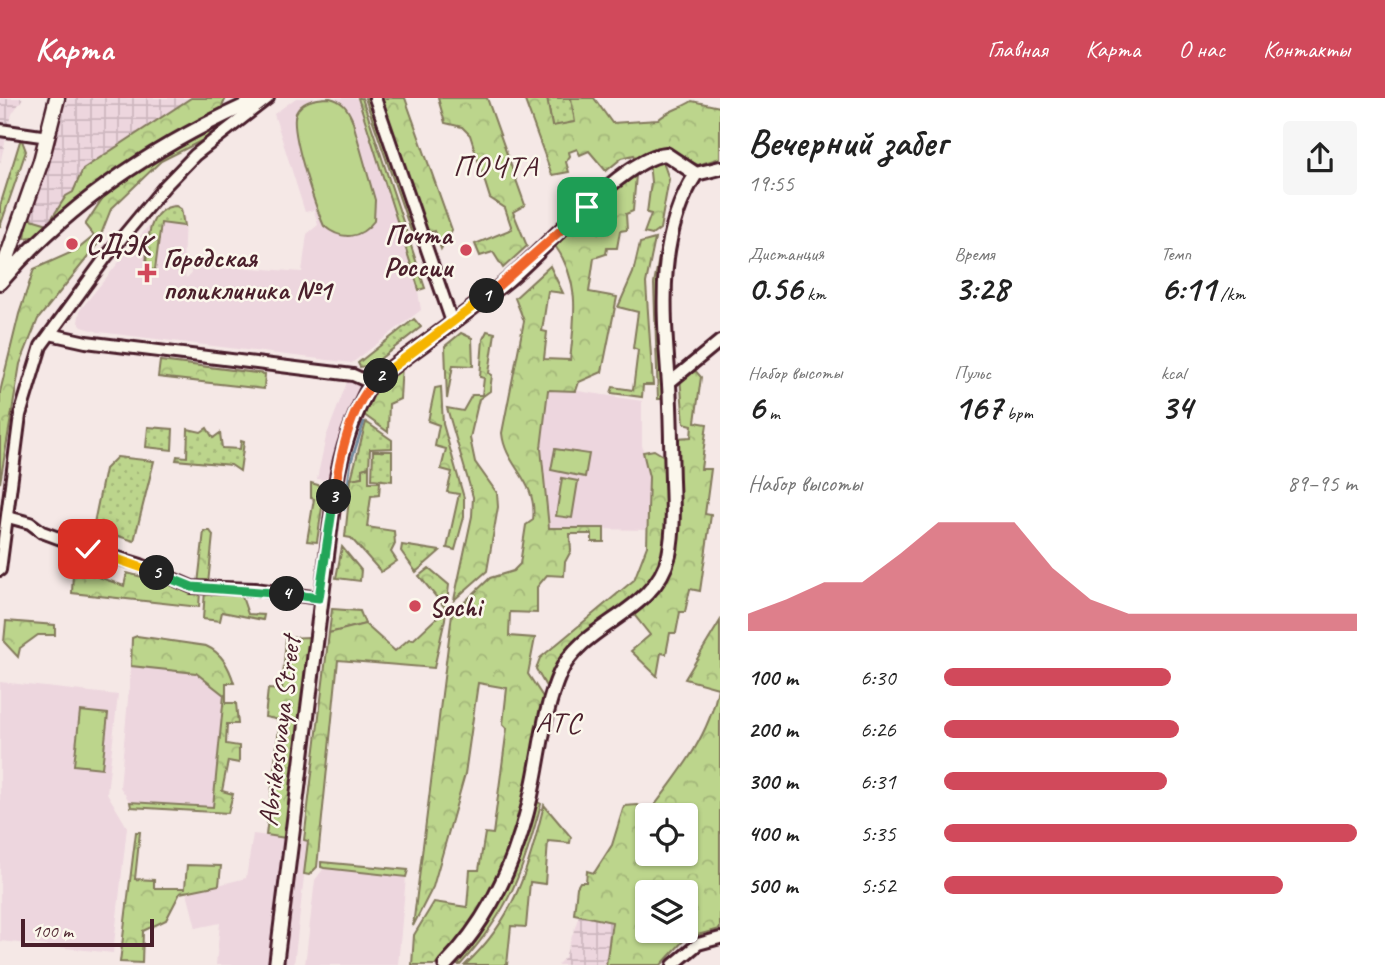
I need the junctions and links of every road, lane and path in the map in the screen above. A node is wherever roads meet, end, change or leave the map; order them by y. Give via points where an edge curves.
1 (57, 98) edge
2 (262, 98) edge
3 (268, 98) edge
4 (376, 98) edge
5 (0, 130) edge
6 (48, 137) junction
7 (720, 169) edge
8 (696, 174) junction
9 (0, 278) edge
10 (0, 283) edge
11 (452, 322) junction
12 (50, 334) junction
13 (720, 341) edge
14 (371, 383) junction
15 (669, 383) junction
16 (8, 517) junction
17 (0, 570) edge
18 (319, 598) junction
19 (720, 939) edge
20 (276, 965) edge
21 (445, 965) edge
22 (673, 965) edge

1 - 6 main road
2 - 10 street via 201,124 116,177
3 - 12 street via 195,155 165,186
4 - 11 street
5 - 6 street
6 - 9 main road
7 - 8 street
8 - 11 street, Abrikosovaya Street via 666,154 646,159 606,189 508,280
8 - 15 street via 675,211 664,283
11 - 14 street, Abrikosovaya Street
12 - 14 street via 353,375
12 - 16 street via 41,346 20,415
13 - 15 street
14 - 18 street, Abrikosovaya Street via 340,460
15 - 21 street via 673,517 668,556 659,579 641,600 579,646 560,673 550,700 531,798 503,882 476,929
16 - 17 street
16 - 18 street via 192,587
18 - 20 street, Abrikosovaya Street
19 - 22 street via 698,944

